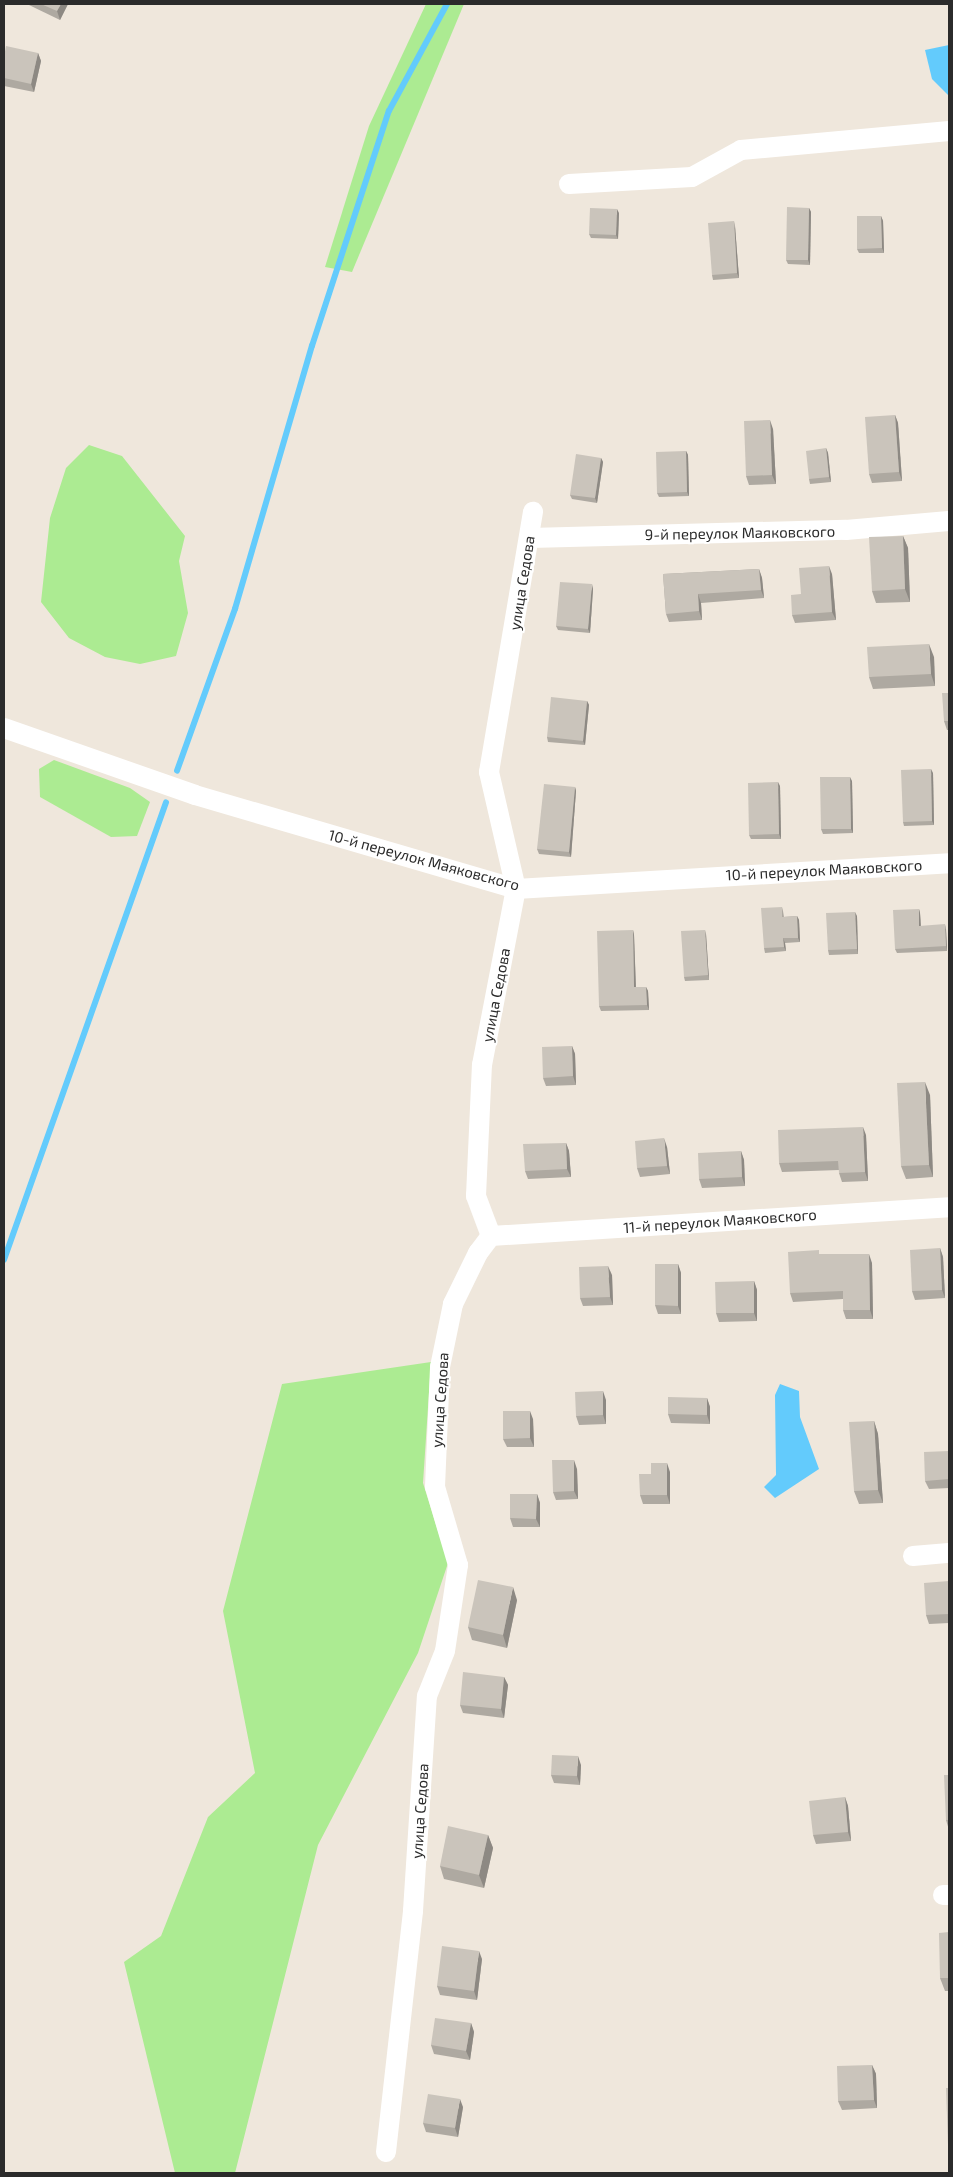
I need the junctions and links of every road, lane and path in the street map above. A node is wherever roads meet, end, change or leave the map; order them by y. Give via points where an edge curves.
1 (949, 131) edge
2 (569, 184) dead end
3 (532, 512) dead end
4 (949, 521) edge
5 (530, 538) junction
6 (4, 728) edge
7 (949, 863) edge
8 (516, 889) junction
9 (949, 1207) edge
10 (491, 1236) junction
11 (949, 1552) edge
12 (913, 1556) dead end
13 (386, 2152) dead end

1 - 2 street via 741,150 692,177
3 - 5 street, улица Седова
4 - 5 street, 9-й переулок Маяковского via 846,530
5 - 8 street, улица Седова via 489,772
6 - 8 street, 10-й переулок Маяковского via 195,795
7 - 8 street, 10-й переулок Маяковского
8 - 10 street, улица Седова via 482,1065 476,1196
9 - 10 street, 11-й переулок Маяковского
10 - 13 street, улица Седова via 478,1253 453,1304 440,1367 435,1487 458,1565 445,1651 427,1696 413,1911
11 - 12 street

